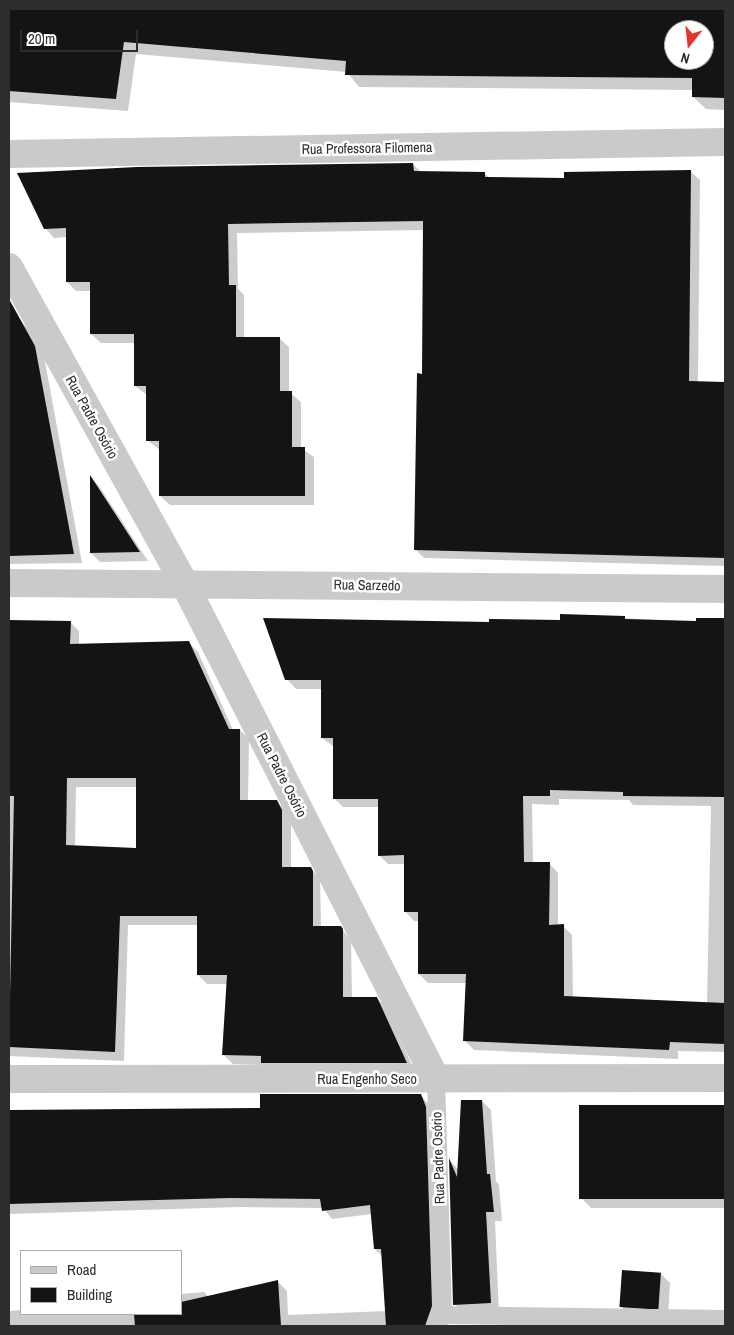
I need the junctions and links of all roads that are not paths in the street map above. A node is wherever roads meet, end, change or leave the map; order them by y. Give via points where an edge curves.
1 (725, 142) edge
2 (9, 154) edge
3 (9, 267) edge
4 (184, 583) junction
5 (9, 584) edge
6 (725, 589) edge
7 (725, 1078) edge
8 (9, 1079) edge
9 (436, 1079) junction
10 (725, 1319) edge
11 (440, 1320) edge

1 - 2 street, Rua Professora Filomena
3 - 4 street, Rua Padre Osório
4 - 5 street, Rua Sarzedo
4 - 6 street, Rua Sarzedo
4 - 9 street, Rua Padre Osório
7 - 9 street, Rua Engenho Seco
8 - 9 street, Rua Engenho Seco
9 - 11 lane, Rua Padre Osório
10 - 11 lane

